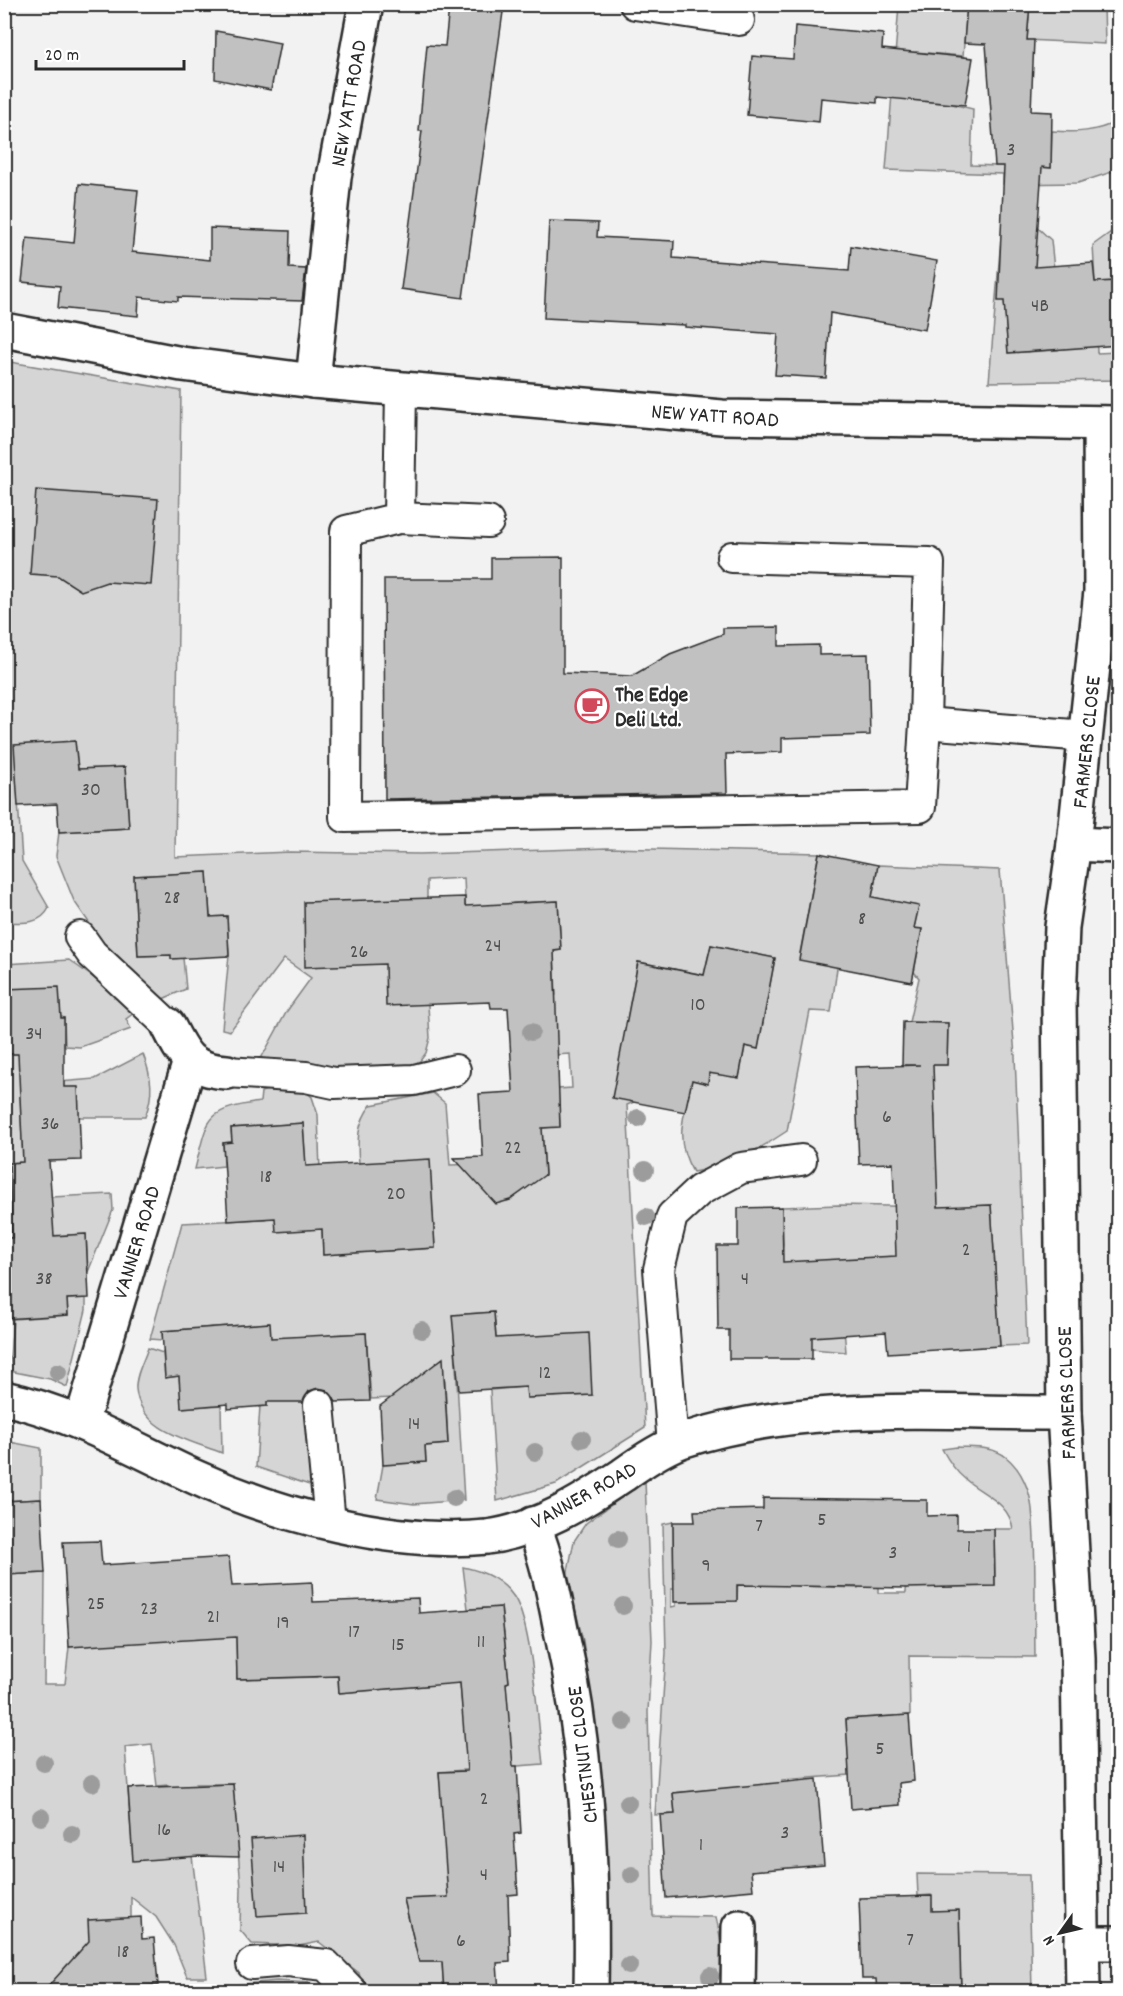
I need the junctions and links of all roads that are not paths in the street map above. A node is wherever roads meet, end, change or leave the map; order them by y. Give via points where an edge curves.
1 (366, 4) edge
2 (635, 4) edge
3 (740, 20) dead end
4 (4, 330) edge
5 (313, 381) junction
6 (401, 389) junction
7 (1109, 424) edge
8 (399, 518) junction
9 (488, 522) dead end
10 (732, 557) dead end
11 (925, 723) junction
12 (1085, 735) junction
13 (1074, 844) junction
14 (1119, 846) edge
15 (80, 937) dead end
16 (168, 1024) joint
17 (190, 1061) junction
18 (455, 1070) dead end
19 (227, 1072) joint
20 (801, 1161) dead end
21 (4, 1398) edge
22 (319, 1405) dead end
23 (1064, 1413) junction
24 (81, 1423) junction
25 (673, 1445) junction
26 (330, 1522) junction
27 (533, 1524) junction
28 (739, 1927) dead end
29 (1119, 1942) edge
30 (1082, 1943) junction
31 (252, 1964) dead end
32 (352, 1992) edge
33 (591, 1992) edge
34 (738, 1992) edge
35 (1083, 1992) edge

1 - 5 street, NEW YATT ROAD via 334,177
2 - 3 lane
4 - 5 street, NEW YATT ROAD via 182,363
5 - 6 street, NEW YATT ROAD
6 - 7 street, NEW YATT ROAD via 722,417
6 - 8 lane
7 - 12 street, FARMERS CLOSE via 1101,591
8 - 9 lane
8 - 11 lane via 346,531 345,818 920,807
10 - 11 lane via 929,562
11 - 12 lane
12 - 13 street, FARMERS CLOSE
13 - 14 street
13 - 23 street, FARMERS CLOSE via 1062,927 1059,1000
15 - 16 lane via 92,954
16 - 17 street
17 - 19 street via 206,1069
17 - 24 street, VANNER ROAD
18 - 19 lane via 414,1080 334,1083 306,1077
20 - 25 lane via 741,1168 700,1190 672,1216 659,1269
21 - 24 street, VANNER ROAD
22 - 26 lane
23 - 25 street, VANNER ROAD via 827,1415 722,1430
23 - 30 street, FARMERS CLOSE via 1078,1657
24 - 26 street, VANNER ROAD via 222,1488
25 - 27 street, VANNER ROAD via 579,1502
26 - 27 street, VANNER ROAD via 376,1533 443,1537 487,1537
27 - 33 street, CHESTNUT CLOSE via 544,1553 576,1694 590,1831
28 - 34 street
29 - 30 street
30 - 35 street, FARMERS CLOSE
31 - 32 lane via 288,1961 326,1965

